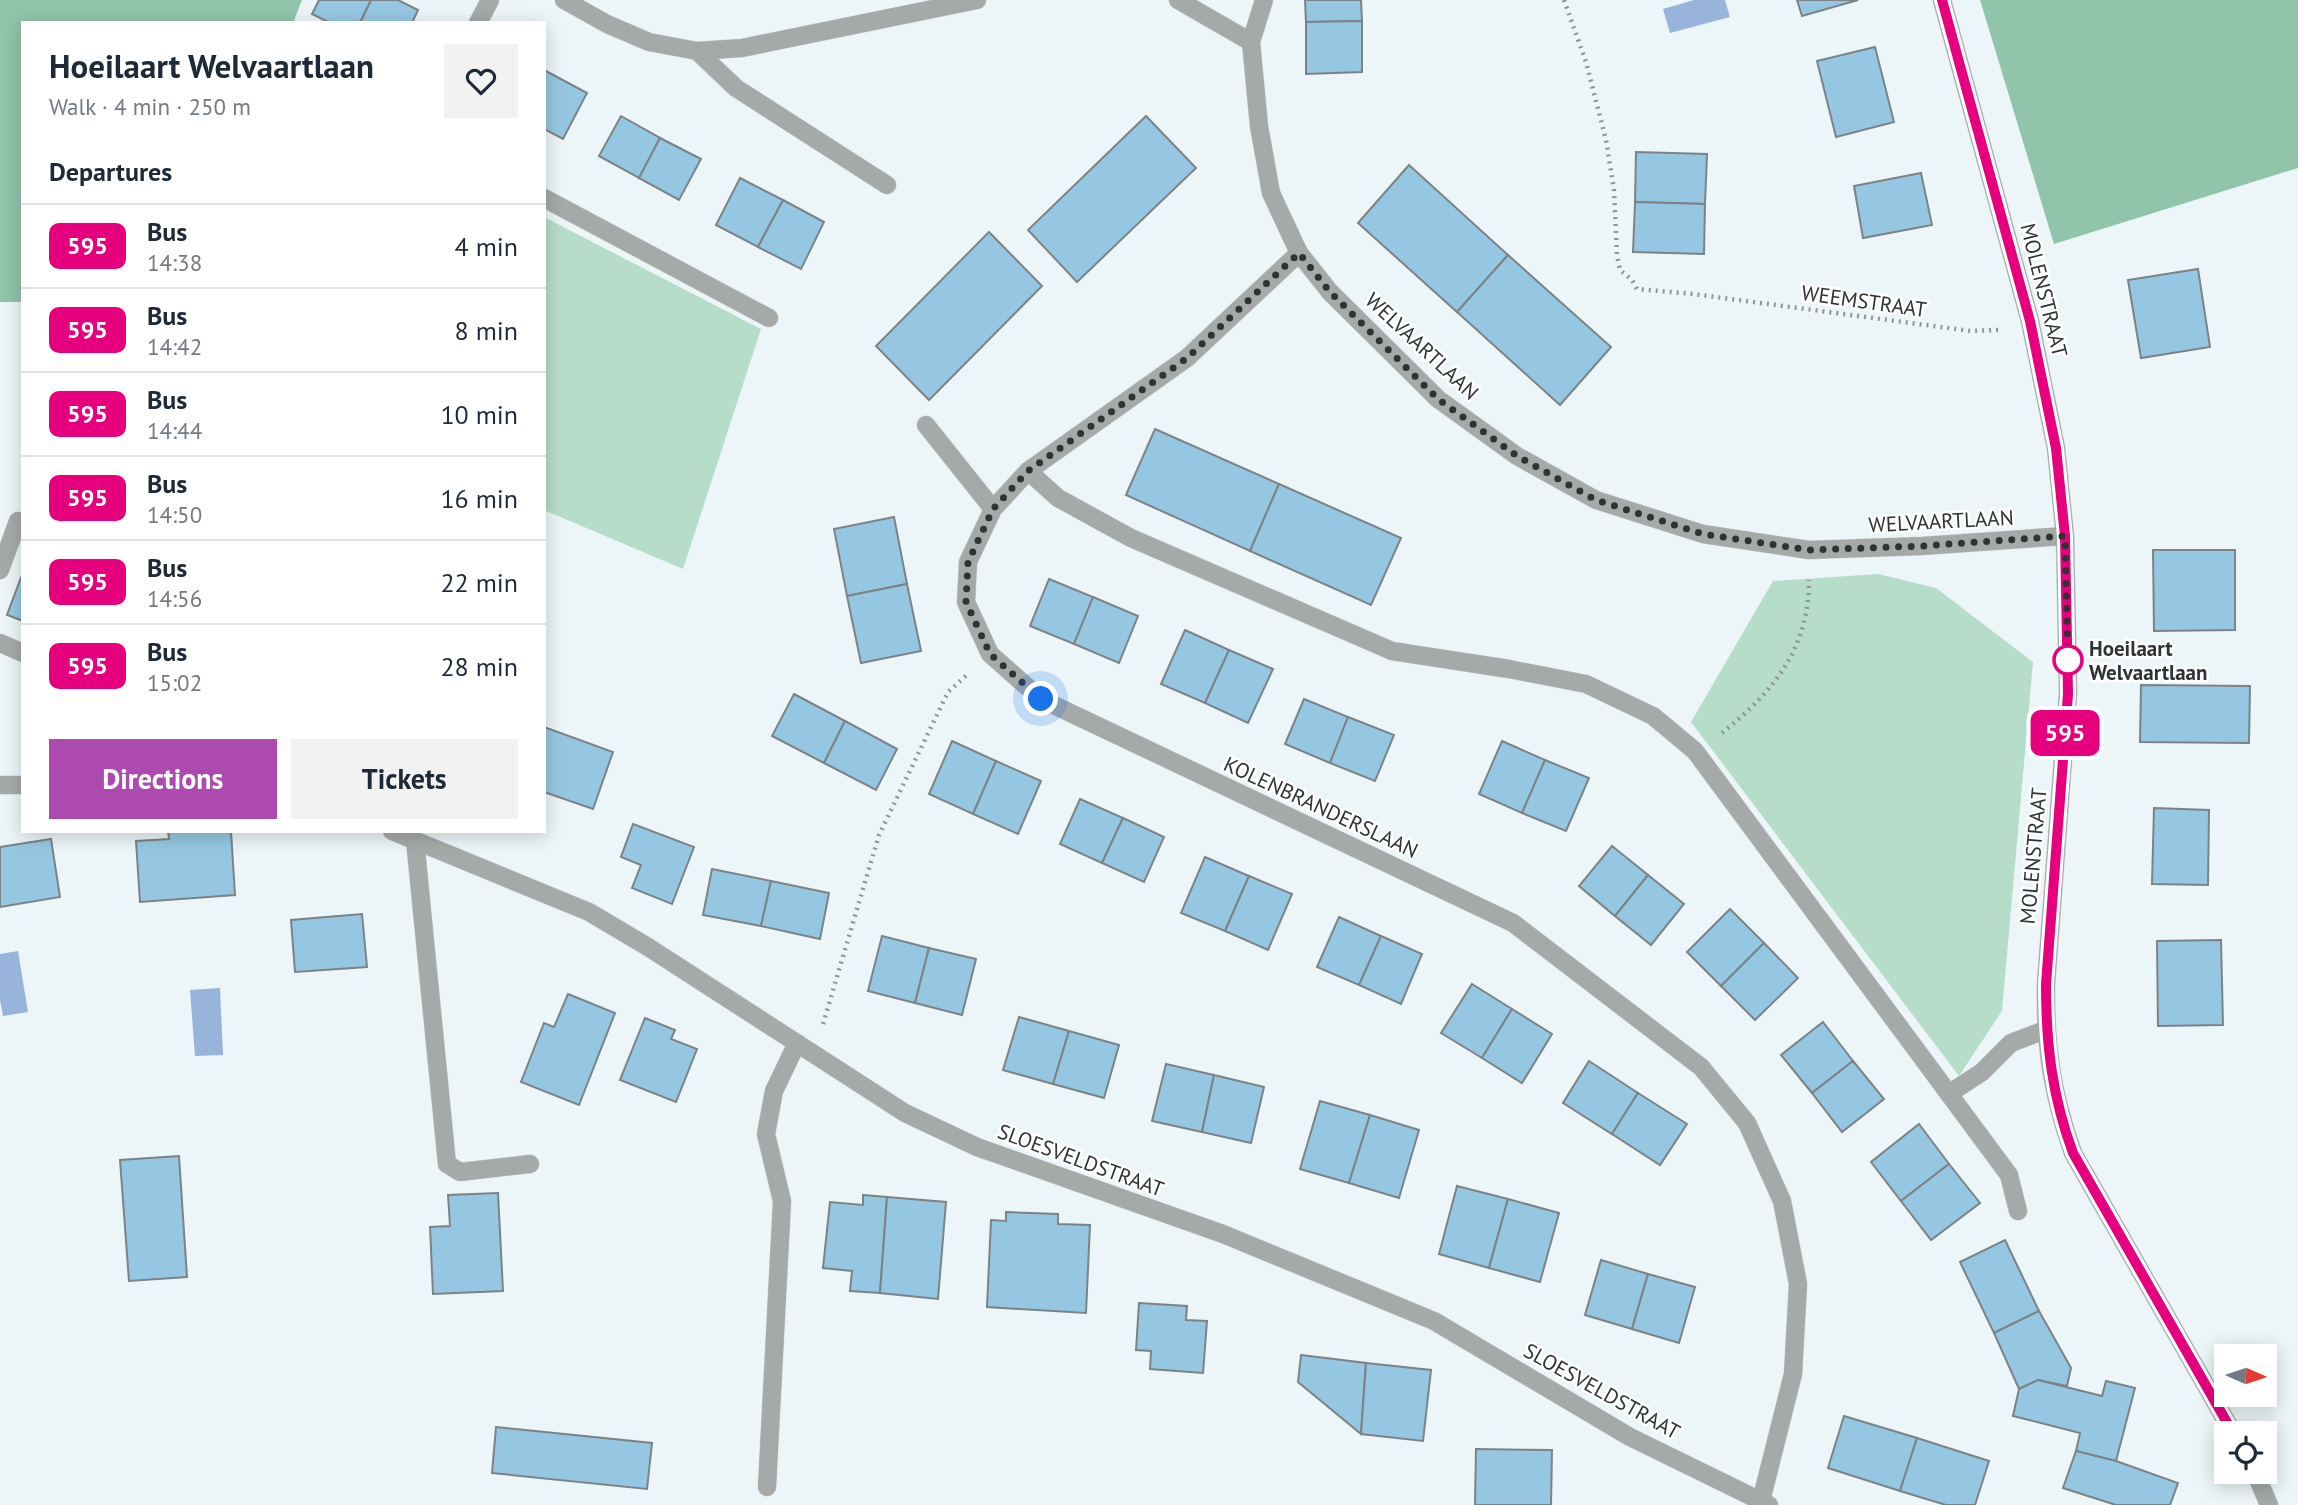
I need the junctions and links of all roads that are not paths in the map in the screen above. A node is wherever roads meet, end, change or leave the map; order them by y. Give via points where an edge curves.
1 (490, 0) edge
2 (564, 0) edge
3 (977, 0) edge
4 (1178, 0) edge
5 (1264, 0) edge
6 (1942, 0) edge
7 (479, 21) edge
8 (1251, 42) junction
9 (697, 51) junction
10 (887, 185) dead end
11 (546, 199) edge
12 (1299, 253) junction
13 (769, 318) dead end
14 (926, 425) dead end
15 (1028, 471) junction
16 (993, 509) junction
17 (18, 521) dead end
18 (2065, 536) junction
19 (0, 570) edge
20 (0, 643) edge
21 (21, 652) edge
22 (0, 785) edge
23 (21, 785) edge
24 (397, 833) edge
25 (415, 840) junction
26 (2045, 1030) junction
27 (803, 1047) junction
28 (1950, 1093) junction
29 (530, 1164) dead end
30 (2018, 1211) dead end
31 (2226, 1421) edge
32 (2260, 1484) edge
33 (768, 1487) dead end
34 (1765, 1503) edge
35 (2269, 1505) edge

1 - 7 street
2 - 9 street via 649,42
3 - 9 street via 742,48
4 - 8 street
5 - 8 street, WELVAARTLAAN
6 - 18 street, MOLENSTRAAT via 2030,321 2056,448
8 - 12 street, WELVAARTLAAN via 1271,193
9 - 10 street via 736,88
11 - 13 street
12 - 15 street, KOLENBRANDERSLAAN via 1187,358
12 - 18 street, WELVAARTLAAN via 1330,292 1438,399 1517,456 1596,500 1703,534 1809,550
14 - 16 street
15 - 16 street, KOLENBRANDERSLAAN
15 - 28 street via 1058,498 1131,538 1392,651 1586,684 1653,716 1695,751
16 - 34 street, KOLENBRANDERSLAAN via 968,562 966,602 990,654 1041,699 1513,923 1701,1067 1747,1123 1782,1201 1798,1284 1793,1374
17 - 19 street
18 - 26 street, MOLENSTRAAT via 2068,694
20 - 21 street
22 - 23 street
24 - 25 street, SLOESVELDSTRAAT
25 - 27 street, SLOESVELDSTRAAT via 589,912
25 - 29 street via 447,1164 460,1172
26 - 28 street via 2011,1044 1982,1072
26 - 31 street, MOLENSTRAAT via 2059,1113 2073,1153
27 - 33 street via 774,1091 766,1134 782,1201
27 - 34 street, SLOESVELDSTRAAT via 905,1113 977,1147 1223,1234 1434,1321 1630,1437
28 - 30 street via 2010,1175
32 - 35 street

